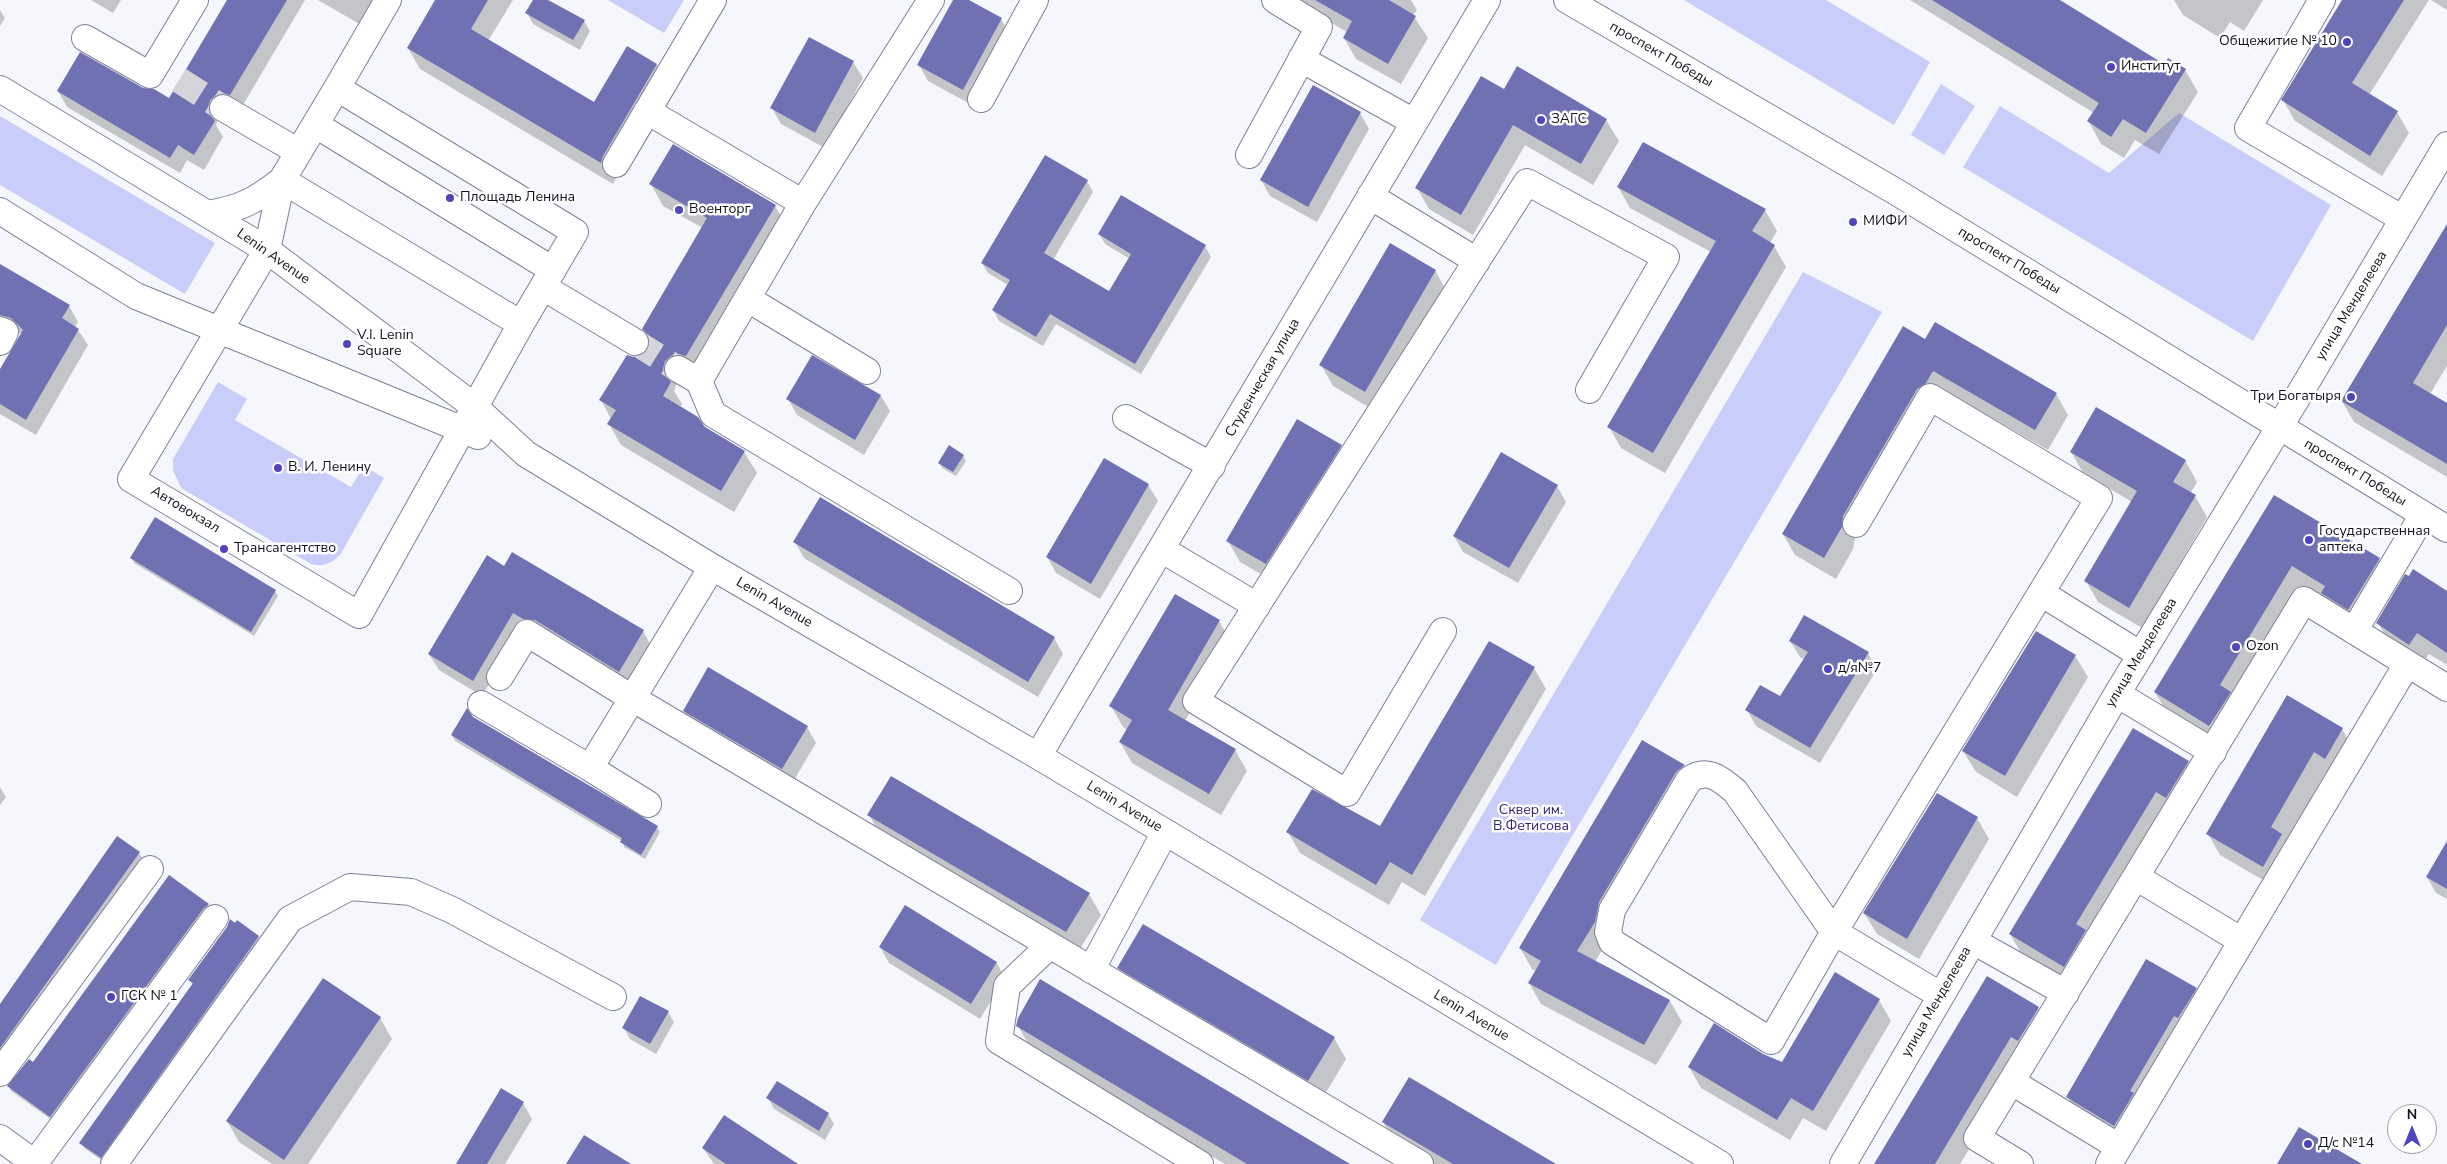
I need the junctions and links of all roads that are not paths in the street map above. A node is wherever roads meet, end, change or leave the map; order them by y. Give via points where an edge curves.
1 (195, 0) edge
2 (388, 0) edge
3 (713, 0) edge
4 (931, 0) edge
5 (1035, 0) edge
6 (1275, 0) edge
7 (1487, 0) edge
8 (1567, 0) edge
9 (2322, 0) edge
10 (85, 38) dead end
11 (1301, 59) junction
12 (337, 88) junction
13 (0, 89) edge
14 (980, 99) dead end
15 (223, 108) tunnel mouth
16 (647, 111) junction
17 (1414, 122) junction
18 (316, 125) junction
19 (2447, 145) edge
20 (299, 152) junction
21 (1249, 155) dead end
22 (616, 164) dead end
23 (282, 180) junction
24 (1370, 196) junction
25 (803, 204) junction
26 (0, 212) edge
27 (208, 214) junction
28 (2404, 219) junction
29 (267, 250) junction
30 (1476, 261) junction
31 (548, 278) junction
32 (748, 299) junction
33 (521, 324) junction
34 (0, 330) edge
35 (219, 330) junction
36 (0, 342) edge
37 (635, 342) tunnel mouth
38 (867, 371) dead end
39 (1589, 390) dead end
40 (475, 407) junction
41 (1126, 418) dead end
42 (2279, 427) junction
43 (462, 430) junction
44 (526, 454) junction
45 (1212, 466) junction
46 (2423, 515) junction
47 (1856, 524) dead end
48 (2447, 529) edge
49 (1161, 548) junction
50 (712, 567) junction
51 (1009, 591) dead end
52 (2041, 593) junction
53 (1256, 606) junction
54 (1443, 631) dead end
55 (2354, 631) junction
56 (2141, 655) junction
57 (2406, 664) junction
58 (500, 677) dead end
59 (2447, 688) edge
60 (2117, 694) junction
61 (632, 698) junction
62 (481, 704) dead end
63 (2213, 752) junction
64 (1038, 756) junction
65 (590, 768) junction
66 (648, 804) dead end
67 (1165, 832) junction
68 (150, 870) dead end
69 (2136, 877) junction
70 (215, 918) dead end
71 (1834, 932) junction
72 (1972, 941) junction
73 (2242, 941) junction
74 (1049, 946) junction
75 (1091, 970) junction
76 (2066, 994) junction
77 (1940, 995) junction
78 (613, 996) dead end
79 (0, 1073) edge
80 (2012, 1082) junction
81 (0, 1138) edge
82 (2114, 1155) edge
83 (36, 1164) edge
84 (114, 1164) edge
85 (1200, 1164) edge
86 (1420, 1164) edge
87 (1720, 1164) edge
88 (1842, 1164) edge
89 (2020, 1164) edge

1 - 10 street via 150,75
2 - 12 street
3 - 16 street
4 - 25 street
5 - 14 street
6 - 11 street via 1318,27
7 - 17 street, Студенческая улица
8 - 42 street, проспект Победы via 1898,193
9 - 28 street via 2248,128
11 - 17 street
11 - 21 street
12 - 18 street
12 - 31 street via 575,232
13 - 27 street, Lenin Avenue
15 - 20 street
16 - 22 street
16 - 25 street
17 - 24 street, Студенческая улица
18 - 20 street
18 - 31 street
19 - 28 street, улица Менделеева
20 - 23 street
23 - 27 street via 259,198 236,209
23 - 29 street
23 - 33 street
24 - 30 street
24 - 45 street, Студенческая улица
25 - 32 street
26 - 35 street, Lenin Avenue via 136,296
27 - 29 street, Lenin Avenue
28 - 42 street, улица Менделеева
29 - 35 street
29 - 40 street, Lenin Avenue
30 - 39 street via 1527,182 1666,257
30 - 53 street
31 - 33 street
31 - 37 street
32 - 38 street
32 - 51 street via 689,375 713,414
33 - 40 street
34 - 36 street via 5,332
35 - 43 street, Lenin Avenue
35 - 43 street, Автовокзал via 131,479 359,615
40 - 43 street
40 - 44 street, Lenin Avenue
41 - 45 street
42 - 46 street, проспект Победы
42 - 56 street, улица Менделеева
43 - 44 street, Lenin Avenue
44 - 50 street, Lenin Avenue
45 - 49 street, Студенческая улица
46 - 48 street, проспект Победы
46 - 55 street
47 - 52 street via 1930,397 2099,498
49 - 53 street
49 - 64 street, Студенческая улица
50 - 61 street
50 - 64 street, Lenin Avenue
52 - 56 street
52 - 71 street
53 - 54 street via 1196,701 1347,793
55 - 57 street
55 - 63 street via 2304,600
56 - 60 street, улица Менделеева
57 - 59 street
57 - 73 street
58 - 61 street via 526,633
60 - 63 street
60 - 72 street, улица Менделеева
61 - 65 street
61 - 74 street
62 - 65 street
63 - 69 street
64 - 67 street, Lenin Avenue
65 - 66 street
67 - 75 street
67 - 87 street, Lenin Avenue
68 - 79 street
69 - 73 street
69 - 76 street
70 - 83 street
71 - 71 street via 1771,1041 1612,942 1608,932 1612,910 1689,780 1696,775 1709,774 1720,778 1735,791
71 - 77 street
72 - 76 street
72 - 77 street, улица Менделеева
73 - 82 street
74 - 75 street
74 - 85 street via 1007,986 999,1041
75 - 86 street
76 - 80 street
77 - 88 street, улица Менделеева
78 - 84 street via 452,910 411,892 350,887 290,919
80 - 82 street
80 - 89 street via 1977,1138
81 - 83 street

